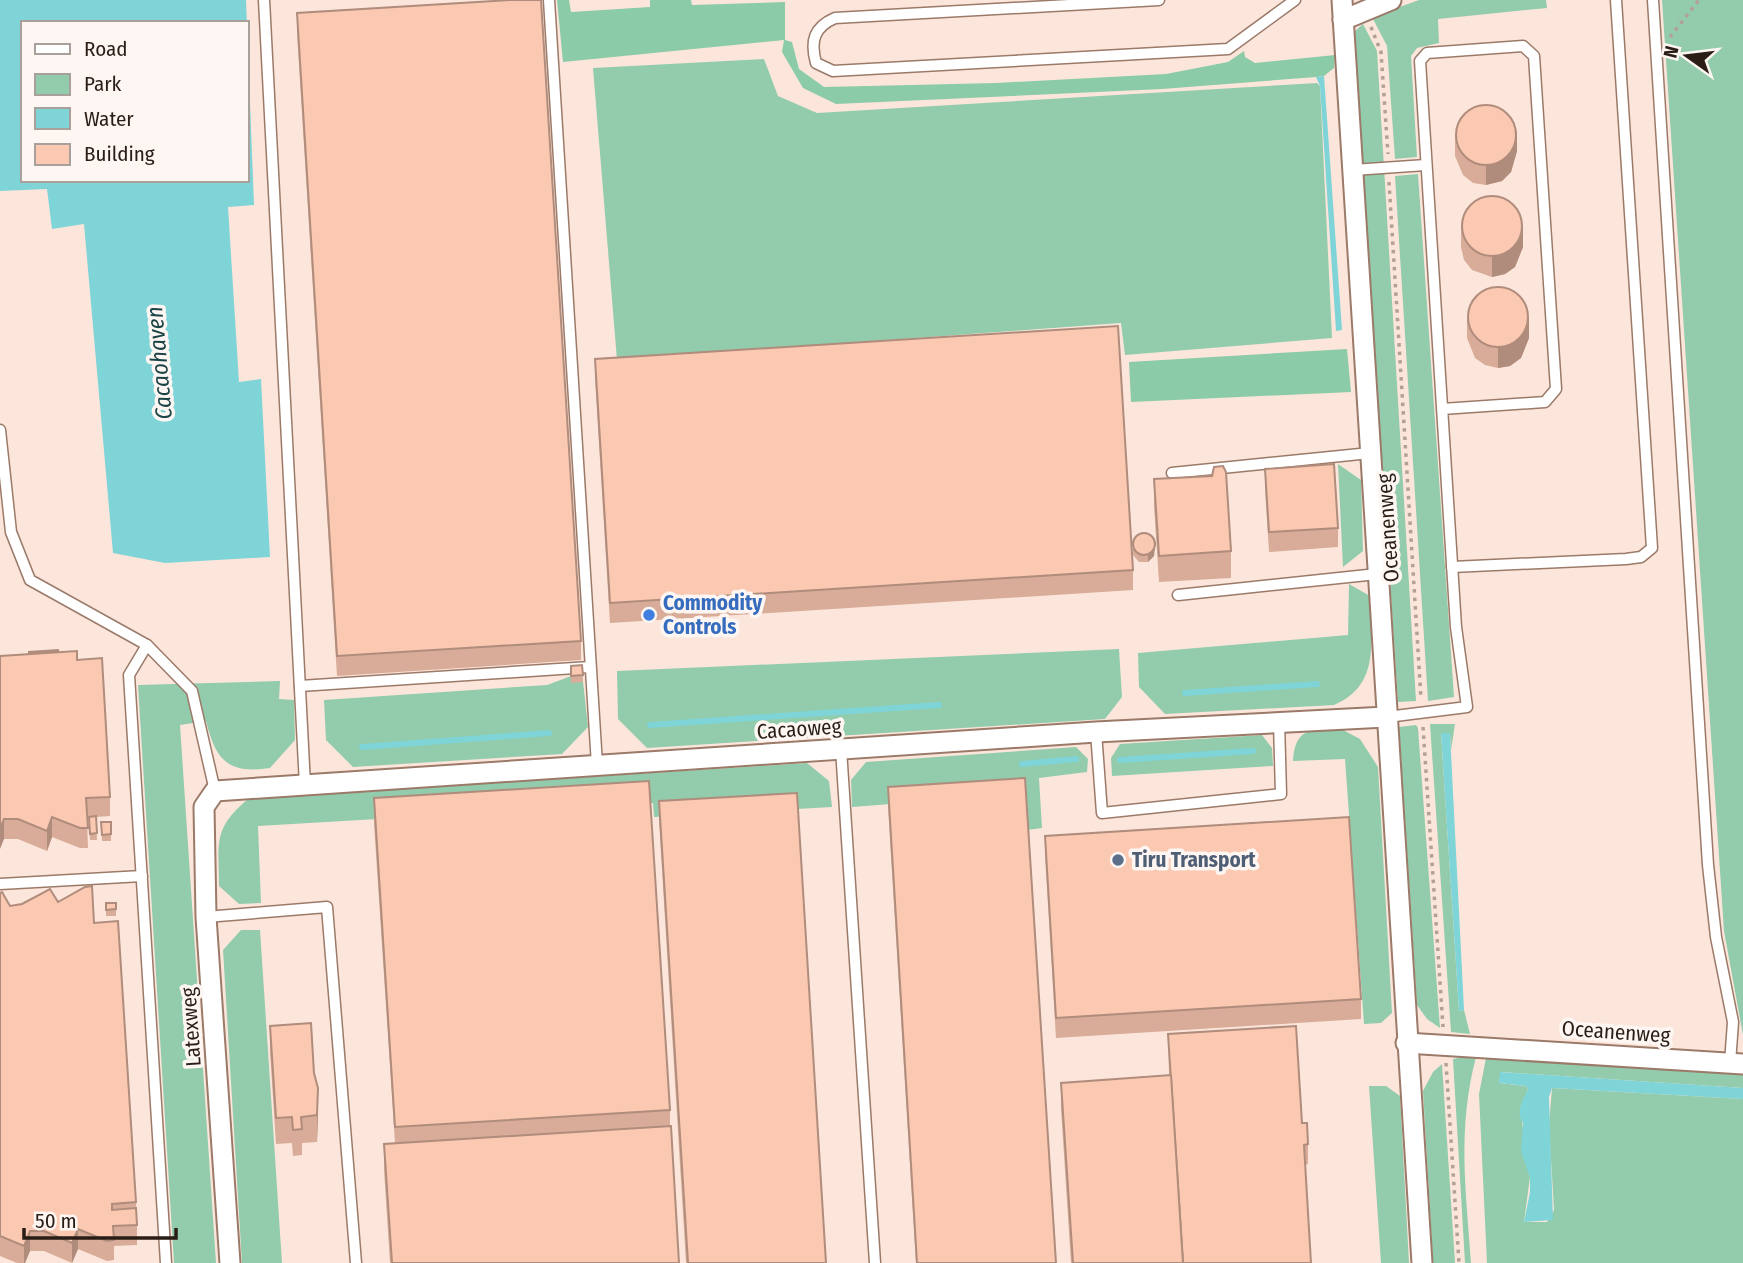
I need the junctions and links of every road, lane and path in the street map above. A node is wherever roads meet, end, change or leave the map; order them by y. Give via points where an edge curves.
1 (264, 0) edge
2 (549, 0) edge
3 (1159, 0) edge
4 (1294, 0) edge
5 (1391, 0) edge
6 (1616, 0) edge
7 (1653, 0) edge
8 (1699, 0) edge
9 (1342, 10) edge
10 (1363, 12) junction
11 (1657, 54) junction
12 (1426, 165) junction
13 (1353, 170) junction
14 (1388, 170) junction
15 (1442, 410) junction
16 (0, 430) edge
17 (1370, 453) junction
18 (1172, 473) dead end
19 (1452, 567) junction
20 (1377, 573) junction
21 (1178, 595) dead end
22 (147, 645) junction
23 (590, 667) junction
24 (300, 686) junction
25 (1422, 714) junction
26 (1386, 717) junction
27 (1279, 722) junction
28 (1096, 732) junction
29 (841, 749) junction
30 (597, 765) junction
31 (305, 785) junction
32 (215, 791) junction
33 (142, 876) junction
34 (0, 884) edge
35 (206, 917) junction
36 (1406, 1043) junction
37 (1445, 1045) junction
38 (1737, 1064) edge
39 (166, 1263) edge
40 (230, 1263) edge
41 (356, 1263) edge
42 (875, 1263) edge
43 (1422, 1263) edge
44 (1459, 1263) edge

1 - 24 lane
2 - 23 lane
3 - 4 lane via 835,18 821,24 813,50 816,63 834,71 1228,49
5 - 10 street, Oceanenweg
6 - 19 lane via 1652,548 1642,557 1626,559
7 - 11 lane
8 - 11 path
9 - 10 street, Oceanenweg
9 - 13 street, Oceanenweg
10 - 14 path, Oceanenweg via 1381,52
11 - 38 lane via 1708,865
12 - 14 lane
12 - 15 lane
12 - 15 lane via 1420,61 1427,53 1523,46 1534,56 1556,389 1545,402
13 - 14 lane
13 - 17 street, Oceanenweg
14 - 25 path, Oceanenweg
15 - 19 lane
16 - 22 lane via 11,532 30,580
17 - 18 lane
17 - 20 street, Oceanenweg
19 - 25 lane via 1467,707
20 - 21 lane
20 - 26 street, Oceanenweg
22 - 32 lane via 192,691
22 - 33 lane via 129,675
23 - 24 lane
23 - 30 lane
24 - 31 lane
25 - 26 lane
25 - 37 path, Oceanenweg
26 - 27 street, Cacaoweg
26 - 36 street, Oceanenweg
27 - 28 street, Cacaoweg
27 - 28 lane via 1281,794 1102,813
28 - 29 street, Cacaoweg
29 - 30 street, Cacaoweg
29 - 42 lane
30 - 31 street, Cacaoweg
31 - 32 street, Cacaoweg
32 - 35 street, Latexweg via 204,807
33 - 34 lane
33 - 39 lane
35 - 40 street, Latexweg
35 - 41 lane via 327,907
36 - 37 street, Oceanenweg
36 - 43 street, Oceanenweg
37 - 38 street, Oceanenweg
37 - 44 path, Oceanenweg

